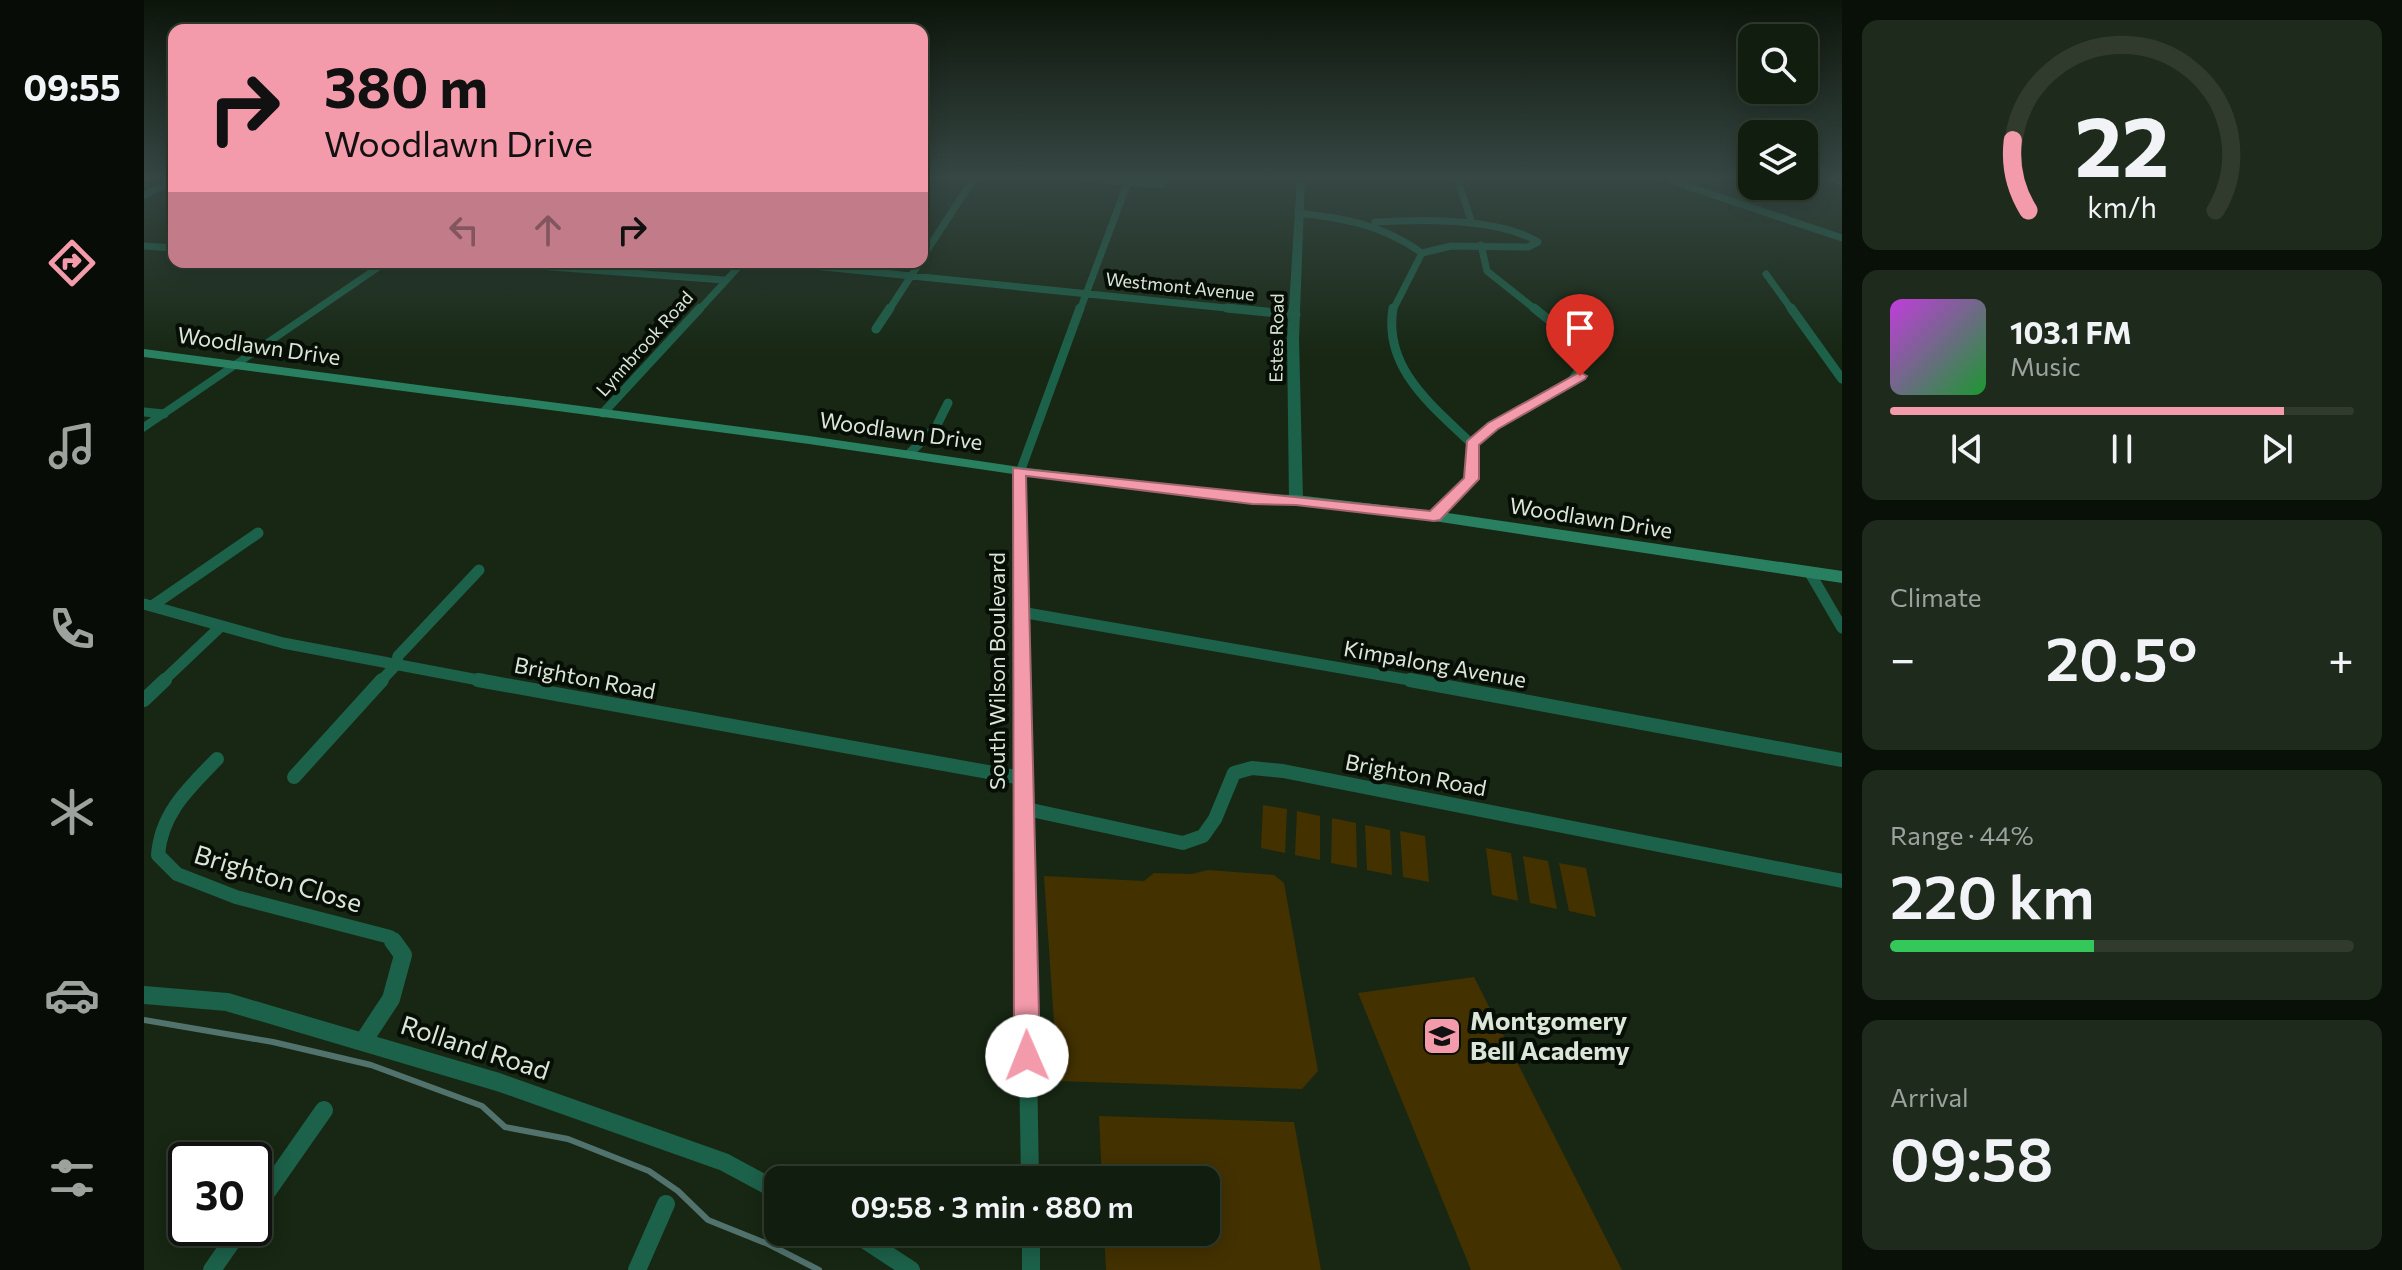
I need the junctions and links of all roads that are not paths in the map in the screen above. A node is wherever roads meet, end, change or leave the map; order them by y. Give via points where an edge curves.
1 (1106, 237) edge
2 (1298, 237) edge
3 (1403, 237) edge
4 (1487, 237) edge
5 (1530, 237) edge
6 (1484, 245) junction
7 (144, 246) edge
8 (168, 248) edge
9 (1422, 253) junction
10 (379, 268) edge
11 (565, 268) edge
12 (737, 268) edge
13 (832, 268) edge
14 (916, 268) edge
15 (1766, 274) dead end
16 (910, 276) junction
17 (724, 280) junction
18 (1084, 293) junction
19 (1296, 315) junction
20 (876, 329) dead end
21 (144, 353) edge
22 (236, 365) junction
23 (1842, 379) edge
24 (948, 403) dead end
25 (144, 412) edge
26 (603, 413) junction
27 (164, 414) junction
28 (144, 428) edge
29 (1472, 444) junction
30 (909, 454) junction
31 (1019, 471) junction
32 (1296, 500) junction
33 (1434, 516) junction
34 (258, 533) dead end
35 (479, 570) dead end
36 (1810, 573) junction
37 (1842, 577) edge
38 (148, 605) edge
39 (1021, 612) junction
40 (219, 628) junction
41 (1842, 628) edge
42 (396, 665) junction
43 (144, 700) edge
44 (217, 759) dead end
45 (1842, 760) edge
46 (294, 777) dead end
47 (1021, 778) junction
48 (1022, 808) junction
49 (1842, 881) edge
50 (144, 995) edge
51 (364, 1040) junction
52 (324, 1110) dead end
53 (1030, 1166) edge
54 (764, 1183) edge
55 (272, 1184) edge
56 (666, 1204) dead end
57 (229, 1246) edge
58 (874, 1246) edge
59 (1031, 1246) edge
60 (212, 1270) edge
61 (637, 1270) edge
62 (911, 1270) edge
63 (1031, 1270) edge

1 - 18 street, South Wilson Boulevard
2 - 19 street, Estes Road
3 - 9 street
4 - 6 street
5 - 6 street via 1538,242 1528,247
6 - 9 street
6 - 29 street via 1487,271 1574,340 1586,362 1568,385 1493,426
7 - 8 street
9 - 29 street via 1393,307 1392,349 1419,389
10 - 22 street
11 - 17 street
12 - 17 street, Lynnbrook Road
13 - 16 street, Westmont Avenue
14 - 16 street
15 - 23 street
16 - 18 street, Westmont Avenue
16 - 20 street
17 - 26 street, Lynnbrook Road
18 - 19 street, Westmont Avenue
18 - 31 street, South Wilson Boulevard
19 - 32 street, Estes Road
21 - 22 main road, Woodlawn Drive
22 - 26 main road, Woodlawn Drive
22 - 27 street
24 - 30 street via 939,427
25 - 27 street
26 - 30 main road, Woodlawn Drive
27 - 28 street
29 - 33 street via 1471,479
30 - 31 main road, Woodlawn Drive
31 - 32 main road, Woodlawn Drive
31 - 39 street, South Wilson Boulevard
32 - 33 main road, Woodlawn Drive
33 - 36 main road, Woodlawn Drive
34 - 38 street
35 - 42 street via 398,656
36 - 37 main road, Woodlawn Drive
36 - 41 street
38 - 40 street, Brighton Road
39 - 45 street, Kimpalong Avenue
39 - 47 street, South Wilson Boulevard
40 - 42 street, Brighton Road
40 - 43 street
42 - 46 street
42 - 47 street, Brighton Road
44 - 51 street, Brighton Close via 166,817 158,855 177,874 236,897 390,937 403,955 391,999
47 - 48 street, South Wilson Boulevard
48 - 49 street, Brighton Road via 1183,843 1203,836 1234,773 1252,768
48 - 53 street, South Wilson Boulevard
50 - 51 street, Rolland Road via 227,1002
51 - 54 street, Rolland Road via 721,1160
52 - 55 street
56 - 61 street
57 - 60 street
58 - 62 street
59 - 63 street

